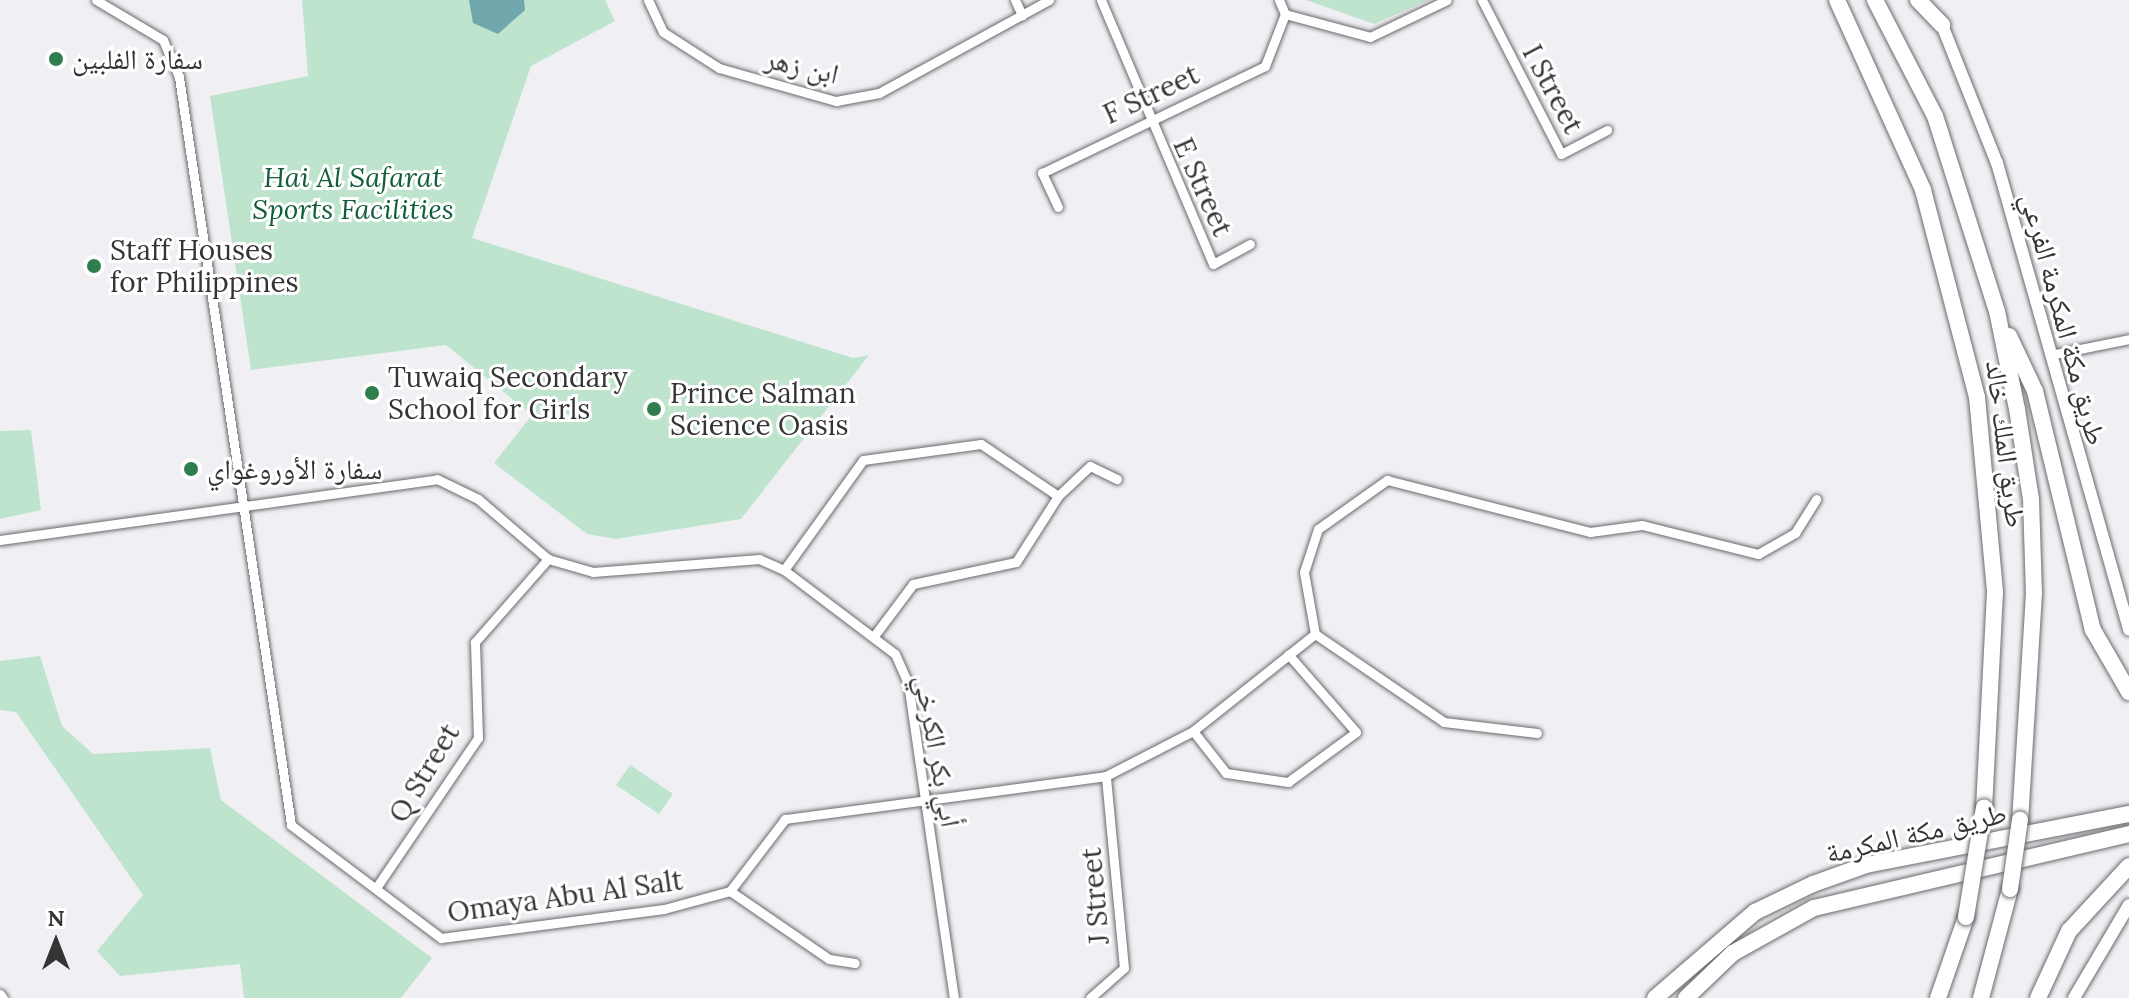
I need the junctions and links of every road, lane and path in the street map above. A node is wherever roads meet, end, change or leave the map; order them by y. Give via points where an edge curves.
1 (96, 0) edge
2 (648, 0) edge
3 (1015, 0) edge
4 (1049, 0) edge
5 (1101, 0) edge
6 (1279, 0) edge
7 (1447, 0) edge
8 (1482, 0) edge
9 (1837, 0) edge
10 (1875, 0) edge
11 (1918, 0) edge
12 (1285, 14) junction
13 (1022, 15) junction
14 (1942, 25) joint
15 (1149, 118) junction
16 (1607, 130) dead end
17 (1058, 207) dead end
18 (1250, 244) dead end
19 (1997, 311) junction
20 (2129, 339) edge
21 (2050, 355) junction
22 (1117, 479) dead end
23 (1058, 496) junction
24 (1816, 499) dead end
25 (239, 503) junction
26 (0, 540) edge
27 (548, 559) junction
28 (784, 570) junction
29 (2129, 630) edge
30 (1315, 634) junction
31 (874, 636) junction
32 (1288, 654) junction
33 (2129, 692) edge
34 (1193, 731) junction
35 (1537, 733) dead end
36 (1106, 776) junction
37 (926, 800) junction
38 (2129, 814) edge
39 (2129, 834) edge
40 (2129, 866) edge
41 (378, 885) junction
42 (730, 891) junction
43 (2129, 905) edge
44 (855, 963) dead end
45 (954, 998) edge
46 (1090, 998) edge
47 (1655, 998) edge
48 (1686, 998) edge
49 (1938, 998) edge
50 (1981, 998) edge
51 (2038, 998) edge
52 (2074, 998) edge

1 - 25 street, Omaya Abu Al Salt via 163,40 179,77
2 - 13 street, ابن زهر via 663,32 719,68 836,101 879,93
3 - 13 street
4 - 13 street, ابن زهر
5 - 15 street, E Street
6 - 12 street
7 - 12 street via 1370,37
8 - 16 street, I Street via 1561,154
9 - 49 highway, طريق الملك خالد, bridge via 1923,190 1977,397 1995,592 1984,807 1966,917
10 - 19 highway, طريق الملك خالد via 1935,116
11 - 14 highway
12 - 15 street, F Street via 1265,66
14 - 21 street, طريق مكة المكرمة الفرعي via 1997,163
15 - 17 street, F Street via 1042,173
15 - 18 street, E Street via 1213,264
19 - 33 highway via 2035,391 2093,630
19 - 50 highway, طريق الملك خالد, bridge via 2031,499 2033,678 2010,889
20 - 21 street
21 - 29 street, طريق مكة المكرمة الفرعي
22 - 23 street via 1090,466
23 - 28 street via 981,444 863,460
23 - 31 street via 1016,562 913,584
24 - 30 street via 1795,533 1758,554 1642,525 1590,532 1387,480 1318,529 1304,572
25 - 26 street, أبي بكر الكرخي
25 - 27 street, أبي بكر الكرخي via 437,479 478,499
25 - 41 street, Omaya Abu Al Salt via 291,825
27 - 28 street, أبي بكر الكرخي via 593,572 759,559
27 - 41 street, Q Street via 475,642 478,738
28 - 31 street, أبي بكر الكرخي
30 - 32 street
30 - 35 street via 1444,722
31 - 37 street, أبي بكر الكرخي via 895,654 908,683
32 - 34 street
32 - 34 street via 1356,732 1288,782 1226,773
34 - 36 street
36 - 37 street
36 - 46 street, J Street via 1124,968
37 - 42 street via 785,819
37 - 45 street, أبي بكر الكرخي
38 - 47 highway, طريق مكة المكرمة via 1866,865 1813,884 1755,912
39 - 48 highway, طريق مكة المكرمة via 1814,908 1733,953
40 - 51 highway via 2069,931
41 - 42 street, Omaya Abu Al Salt via 441,938 664,909
42 - 44 street via 829,959
43 - 52 street

